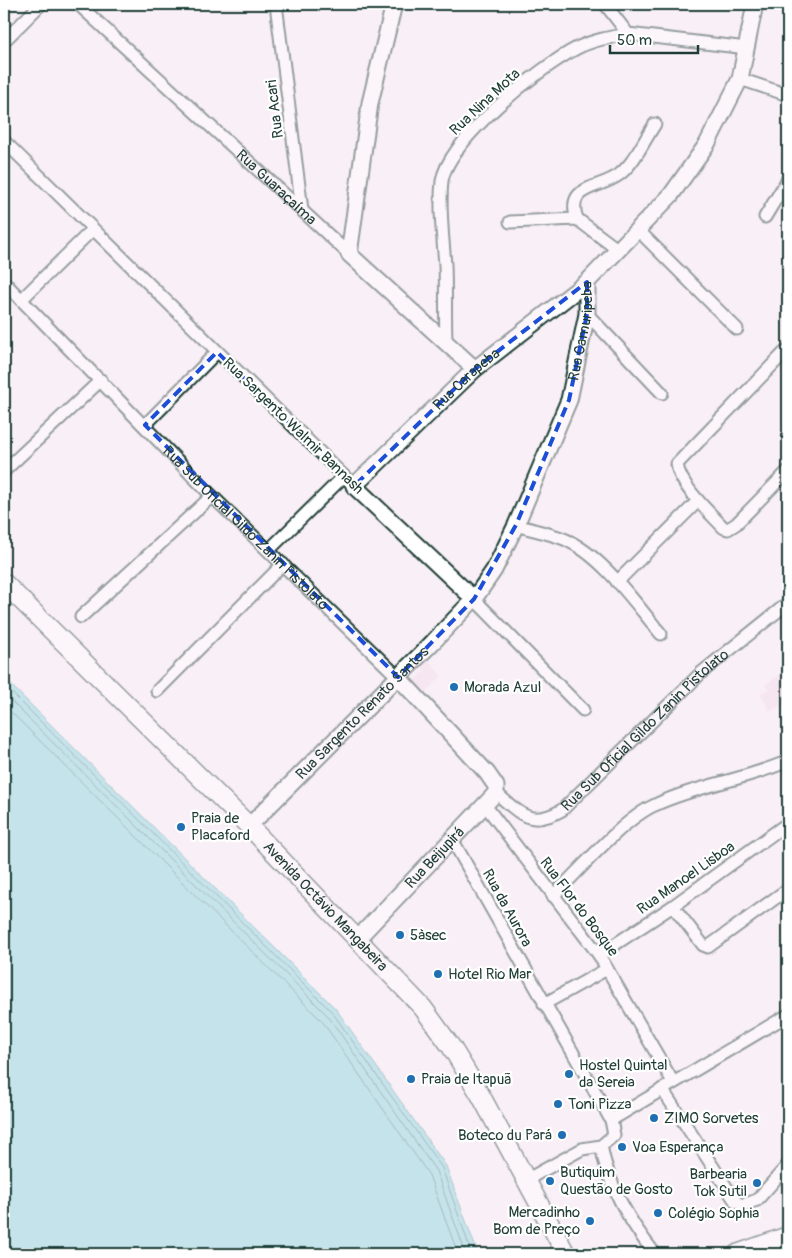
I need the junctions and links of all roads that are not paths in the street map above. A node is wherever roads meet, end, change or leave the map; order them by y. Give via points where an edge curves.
1 (41, 4) edge
2 (78, 4) edge
3 (276, 4) edge
4 (394, 4) edge
5 (605, 4) edge
6 (755, 4) edge
7 (628, 34) junction
8 (4, 40) edge
9 (747, 48) junction
10 (740, 79) junction
11 (788, 95) edge
12 (655, 124) dead end
13 (4, 141) edge
14 (788, 180) edge
15 (302, 210) junction
16 (765, 217) dead end
17 (577, 219) junction
18 (510, 222) dead end
19 (92, 230) junction
20 (638, 230) junction
21 (617, 249) junction
22 (349, 254) junction
23 (4, 282) edge
24 (586, 282) junction
25 (21, 300) junction
26 (587, 314) junction
27 (737, 329) dead end
28 (446, 341) junction
29 (788, 351) edge
30 (217, 352) junction
31 (475, 369) junction
32 (101, 380) junction
33 (662, 393) dead end
34 (145, 426) junction
35 (4, 471) edge
36 (788, 471) edge
37 (349, 481) junction
38 (212, 496) junction
39 (698, 501) junction
40 (516, 525) junction
41 (269, 550) junction
42 (283, 564) junction
43 (617, 582) junction
44 (4, 583) edge
45 (474, 599) junction
46 (788, 603) edge
47 (81, 617) dead end
48 (661, 634) dead end
49 (398, 677) junction
50 (157, 691) dead end
51 (583, 710) dead end
52 (788, 761) edge
53 (496, 793) junction
54 (485, 805) junction
55 (788, 823) edge
56 (249, 826) junction
57 (453, 841) junction
58 (788, 889) edge
59 (553, 896) junction
60 (673, 906) junction
61 (358, 938) junction
62 (599, 955) junction
63 (607, 969) junction
64 (544, 1004) junction
65 (788, 1015) edge
66 (673, 1082) junction
67 (662, 1089) junction
68 (611, 1120) junction
69 (601, 1146) junction
70 (788, 1165) edge
71 (526, 1180) junction
72 (554, 1232) junction
73 (788, 1236) edge
74 (788, 1248) edge
75 (566, 1254) edge
76 (575, 1254) edge
77 (655, 1254) edge
78 (738, 1254) edge
79 (772, 1254) edge

1 - 8 street
2 - 15 street, Rua Guaraçaíma
3 - 15 street, Rua Acari
4 - 22 main road via 370,103
5 - 7 street
6 - 9 main road, Rua Camuripeba
7 - 9 street, Rua Nina Mota
7 - 28 street, Rua Nina Mota via 580,47 547,67 502,104 458,147 447,163 442,180 441,208
9 - 10 main road, Rua Camuripeba
10 - 11 street
10 - 20 main road, Rua Camuripeba via 706,144 671,195
12 - 17 street via 619,175 577,197 573,208
13 - 19 street, Rua Sargento Walmir Bannash
14 - 16 street
15 - 22 street, Rua Guaraçaíma
17 - 18 street
17 - 21 street
19 - 25 street
19 - 30 street, Rua Sargento Walmir Bannash
20 - 21 main road, Rua Camuripeba
20 - 27 street
21 - 24 main road, Rua Camuripeba
22 - 28 main road, Rua Guaraçaíma
23 - 25 street, Rua Sub Oficial Gildo Zanin Pistolato
24 - 26 main road, Rua Camuripeba
24 - 31 main road, Rua Carapeba
25 - 32 street, Rua Sub Oficial Gildo Zanin Pistolato
26 - 33 street
26 - 40 main road, Rua Camuripeba via 569,400
28 - 31 main road, Rua Guaraçaíma
29 - 39 street via 677,464 679,474
30 - 34 street
30 - 37 street, Rua Sargento Walmir Bannash
31 - 37 main road, Rua Carapeba
32 - 34 street, Rua Sub Oficial Gildo Zanin Pistolato
32 - 35 street
34 - 38 street, Rua Sub Oficial Gildo Zanin Pistolato
36 - 39 street via 732,528 724,528
37 - 41 street, Rua Carapeba
37 - 45 main road, Rua Sargento Walmir Bannash
38 - 41 street, Rua Sub Oficial Gildo Zanin Pistolato
38 - 47 street
39 - 43 street
40 - 43 street via 564,539 581,549
40 - 45 main road, Rua Camuripeba via 494,570
41 - 42 street, Rua Sub Oficial Gildo Zanin Pistolato
42 - 49 street, Rua Sub Oficial Gildo Zanin Pistolato
42 - 50 street
43 - 48 street
44 - 56 main road, Avenida Octávio Mangabeira
45 - 49 main road, Rua Sargento Renato Santos
45 - 51 street, Rua Sargento Walmir Bannash
46 - 53 street, Rua Sub Oficial Gildo Zanin Pistolato via 701,673 562,810 545,819 527,817
49 - 53 main road, Rua Sub Oficial Gildo Zanin Pistolato via 487,773 496,786
49 - 56 main road, Rua Sargento Renato Santos
52 - 59 street via 691,790 643,811
53 - 54 main road, Rua Beijupirá
54 - 57 main road, Rua Beijupirá
54 - 59 street, Rua Flor do Bosque
55 - 60 street, Rua Manoel Lisboa
56 - 61 main road, Avenida Octávio Mangabeira
57 - 61 main road, Rua Beijupirá
57 - 64 street, Rua da Aurora
58 - 60 street via 708,947 703,945
59 - 62 street, Rua Flor do Bosque
60 - 62 street, Rua Manoel Lisboa
61 - 71 main road, Avenida Octávio Mangabeira via 443,1034
62 - 63 street, Rua Flor do Bosque
63 - 64 street
63 - 66 street, Rua Flor do Bosque
64 - 68 street, Rua da Aurora
65 - 66 street
66 - 67 street
67 - 68 street
67 - 70 street via 736,1202 743,1204 757,1200
68 - 69 street via 614,1135
69 - 71 street via 582,1149
69 - 77 street via 605,1168 618,1198
71 - 72 main road, Avenida Octávio Mangabeira
72 - 75 main road, Avenida Octávio Mangabeira
72 - 76 main road
73 - 78 main road
74 - 79 main road

